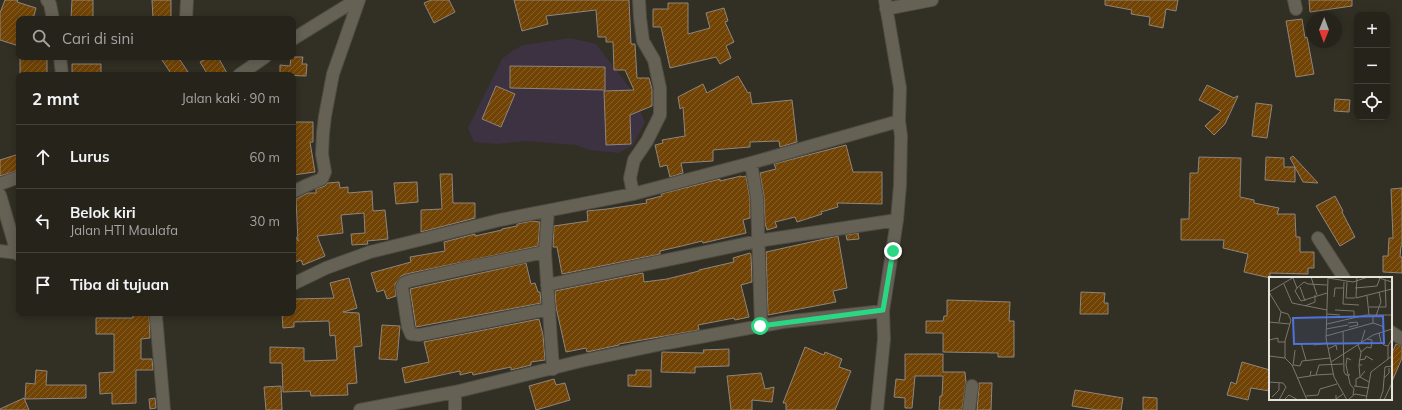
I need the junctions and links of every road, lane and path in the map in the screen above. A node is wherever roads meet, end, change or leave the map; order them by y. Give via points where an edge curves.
1 (47, 0) edge
2 (187, 0) edge
3 (357, 0) edge
4 (639, 0) edge
5 (932, 0) edge
6 (885, 5) edge
7 (52, 16) edge
8 (186, 16) edge
9 (296, 37) edge
10 (60, 60) edge
11 (256, 60) edge
12 (62, 72) edge
13 (242, 72) edge
14 (899, 121) junction
15 (751, 163) junction
16 (16, 178) edge
17 (0, 184) edge
18 (296, 190) edge
19 (633, 194) junction
20 (0, 195) edge
21 (548, 211) junction
22 (897, 220) junction
23 (1318, 238) dead end
24 (758, 241) junction
25 (16, 247) edge
26 (0, 251) edge
27 (545, 252) junction
28 (16, 254) edge
29 (1343, 277) edge
30 (296, 283) edge
31 (546, 285) junction
32 (549, 309) junction
33 (883, 310) junction
34 (156, 316) edge
35 (760, 326) junction
36 (1392, 333) edge
37 (1402, 338) edge
38 (553, 369) junction
39 (972, 386) dead end
40 (455, 392) junction
41 (164, 410) edge
42 (360, 410) edge
43 (455, 410) edge
44 (877, 410) edge
45 (969, 410) edge

1 - 7 street
2 - 8 street
3 - 9 street
3 - 18 street via 333,74 323,132 322,179
4 - 19 street via 643,41 654,60 660,88 660,115 634,160 630,178
5 - 6 street
6 - 14 street via 900,88
10 - 12 street
11 - 13 street
14 - 15 street
14 - 22 street via 901,136
15 - 19 street
15 - 24 street via 757,198
16 - 17 street
19 - 21 street
20 - 25 street
21 - 27 street
21 - 30 street via 500,220 370,252
22 - 24 street
22 - 33 street
23 - 29 street
24 - 31 street
24 - 35 street
26 - 28 street
27 - 31 street
27 - 32 street via 409,281 402,287 411,334 419,335
31 - 32 street
32 - 38 street
33 - 35 street
33 - 44 street via 884,338
34 - 41 street
35 - 38 street via 588,359
36 - 37 street
38 - 40 street
39 - 45 street
40 - 42 street
40 - 43 street

